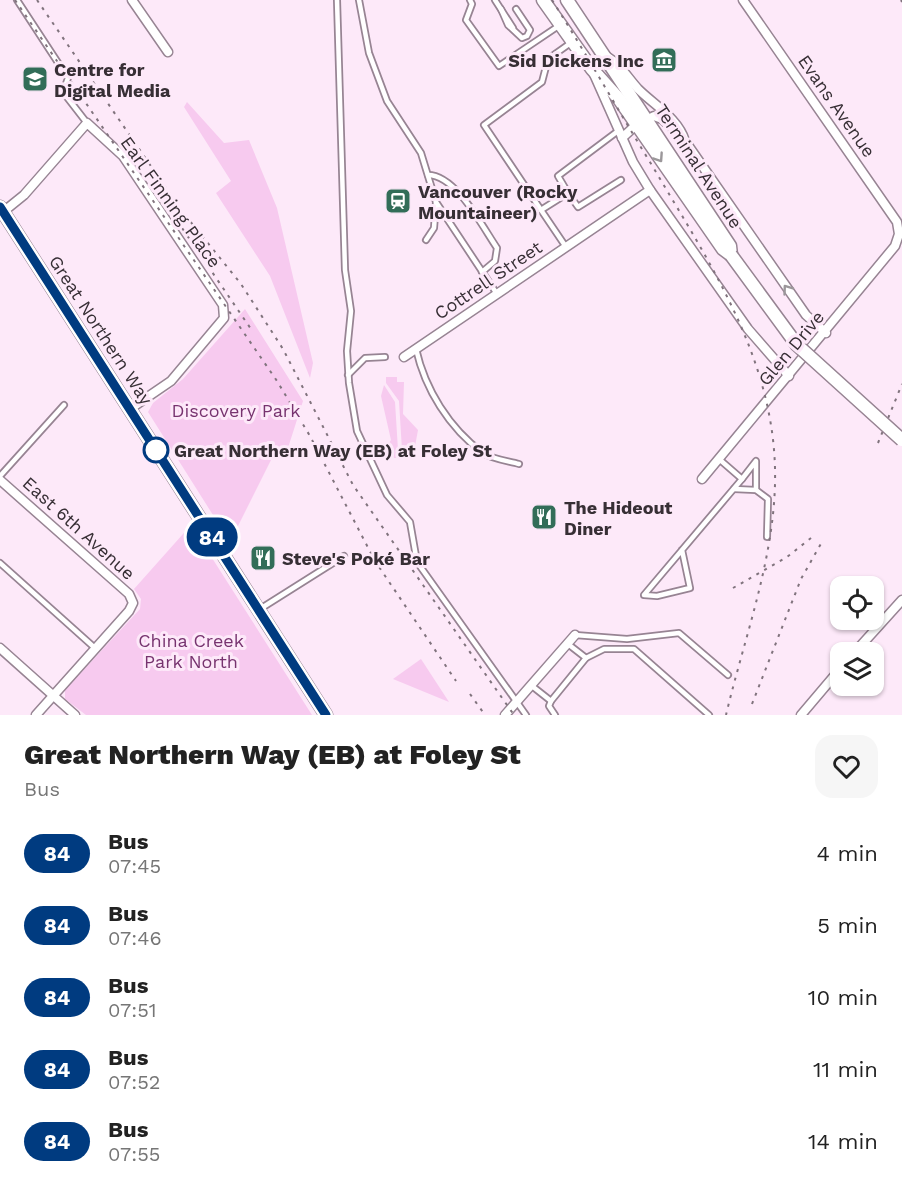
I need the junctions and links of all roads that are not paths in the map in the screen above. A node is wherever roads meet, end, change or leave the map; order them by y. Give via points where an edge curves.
1 (17, 0) edge
2 (132, 0) edge
3 (337, 0) edge
4 (359, 0) edge
5 (470, 0) edge
6 (495, 0) edge
7 (543, 0) edge
8 (567, 0) edge
9 (743, 0) edge
10 (516, 9) dead end
11 (560, 25) junction
12 (530, 30) junction
13 (541, 38) junction
14 (572, 41) junction
15 (168, 52) dead end
16 (603, 54) junction
17 (592, 69) junction
18 (641, 122) junction
19 (87, 123) junction
20 (620, 135) junction
21 (685, 141) junction
22 (428, 175) junction
23 (621, 180) dead end
24 (650, 190) junction
25 (568, 193) junction
26 (436, 202) junction
27 (2, 209) edge
28 (541, 210) junction
29 (899, 234) joint
30 (426, 240) dead end
31 (567, 247) junction
32 (482, 272) junction
33 (497, 294) junction
34 (825, 333) junction
35 (416, 348) junction
36 (385, 357) dead end
37 (404, 357) dead end
38 (348, 375) junction
39 (789, 376) junction
40 (64, 405) dead end
41 (130, 409) junction
42 (902, 440) edge
43 (719, 459) junction
44 (519, 464) dead end
45 (702, 479) dead end
46 (742, 479) junction
47 (1, 482) edge
48 (734, 489) junction
49 (756, 490) junction
50 (767, 537) dead end
51 (682, 550) junction
52 (344, 556) dead end
53 (0, 563) edge
54 (901, 604) edge
55 (258, 609) junction
56 (575, 636) joint
57 (865, 642) edge
58 (568, 644) junction
59 (0, 648) edge
60 (96, 649) junction
61 (586, 658) junction
62 (728, 675) dead end
63 (830, 681) edge
64 (532, 686) junction
65 (54, 695) junction
66 (551, 701) junction
67 (517, 702) junction
68 (36, 715) edge
69 (75, 715) edge
70 (326, 715) edge
71 (505, 715) edge
72 (526, 715) edge
73 (555, 715) edge
74 (709, 715) edge
75 (801, 715) edge

1 - 19 lane via 68,78 63,92
2 - 15 street
3 - 38 lane via 345,270 351,311
4 - 22 lane via 376,77 387,102 421,153
5 - 13 lane via 466,20 499,66
6 - 12 lane via 502,17 522,38
7 - 11 main road, Terminal Avenue
8 - 16 main road, Terminal Avenue
9 - 29 street, Evans Avenue via 897,222
10 - 12 lane
11 - 13 lane
11 - 14 main road, Terminal Avenue
12 - 13 lane
14 - 17 main road, Terminal Avenue
14 - 28 lane via 548,59 542,82 484,125
16 - 18 main road, Terminal Avenue
16 - 21 street, Terminal Avenue via 619,64 677,125
17 - 18 main road, Terminal Avenue
17 - 20 street, Terminal Avenue
18 - 20 street
18 - 21 street via 654,116 662,119
18 - 42 main road, Terminal Avenue, bridge via 723,249 775,319 797,345
19 - 27 street via 24,195
19 - 41 street, Earl Finning Place via 123,156 223,304 224,318 171,381
20 - 24 street, Terminal Avenue
20 - 25 lane via 558,176
34 -> 21 street, Terminal Avenue via 806,315
22 - 26 lane
22 - 32 lane via 444,178 453,186 497,248 495,261
23 - 25 lane via 578,207
24 - 31 street, Cottrell Street
24 - 39 street, Terminal Avenue via 748,329
25 - 28 lane
26 - 30 lane via 434,228
26 - 32 lane
27 - 41 main road, Great Northern Way
28 - 31 lane
29 - 34 street, Glen Drive via 895,246
31 - 33 street, Cottrell Street
32 - 33 lane
33 - 35 street, Cottrell Street
34 - 39 street, Glen Drive
35 - 37 street, Cottrell Street
35 - 44 lane via 421,369 449,422 485,454
36 - 38 lane via 365,358
38 - 67 lane via 357,431 387,495 410,522 417,562
39 - 43 street, Glen Drive
40 - 47 lane
41 - 55 main road, Great Northern Way
43 - 45 street, Glen Drive
43 - 46 lane
46 - 48 lane
46 - 49 lane via 756,461
47 - 60 street, East 6th Avenue via 129,594 133,603
48 - 49 lane
48 - 51 lane
49 - 50 lane via 768,499
51 - 51 lane via 667,568 644,595 690,588
52 - 55 lane
53 - 60 lane
54 - 57 street
55 - 70 main road, Great Northern Way
56 - 58 street
56 - 62 lane via 627,639 679,633
58 - 61 lane
58 - 64 street
59 - 65 street
60 - 65 street
61 - 66 lane
61 - 74 lane via 604,649 634,649
63 - 75 street
64 - 66 lane
64 - 67 street
65 - 68 street
65 - 69 street
66 - 73 lane via 549,706
67 - 71 street
67 - 72 lane

